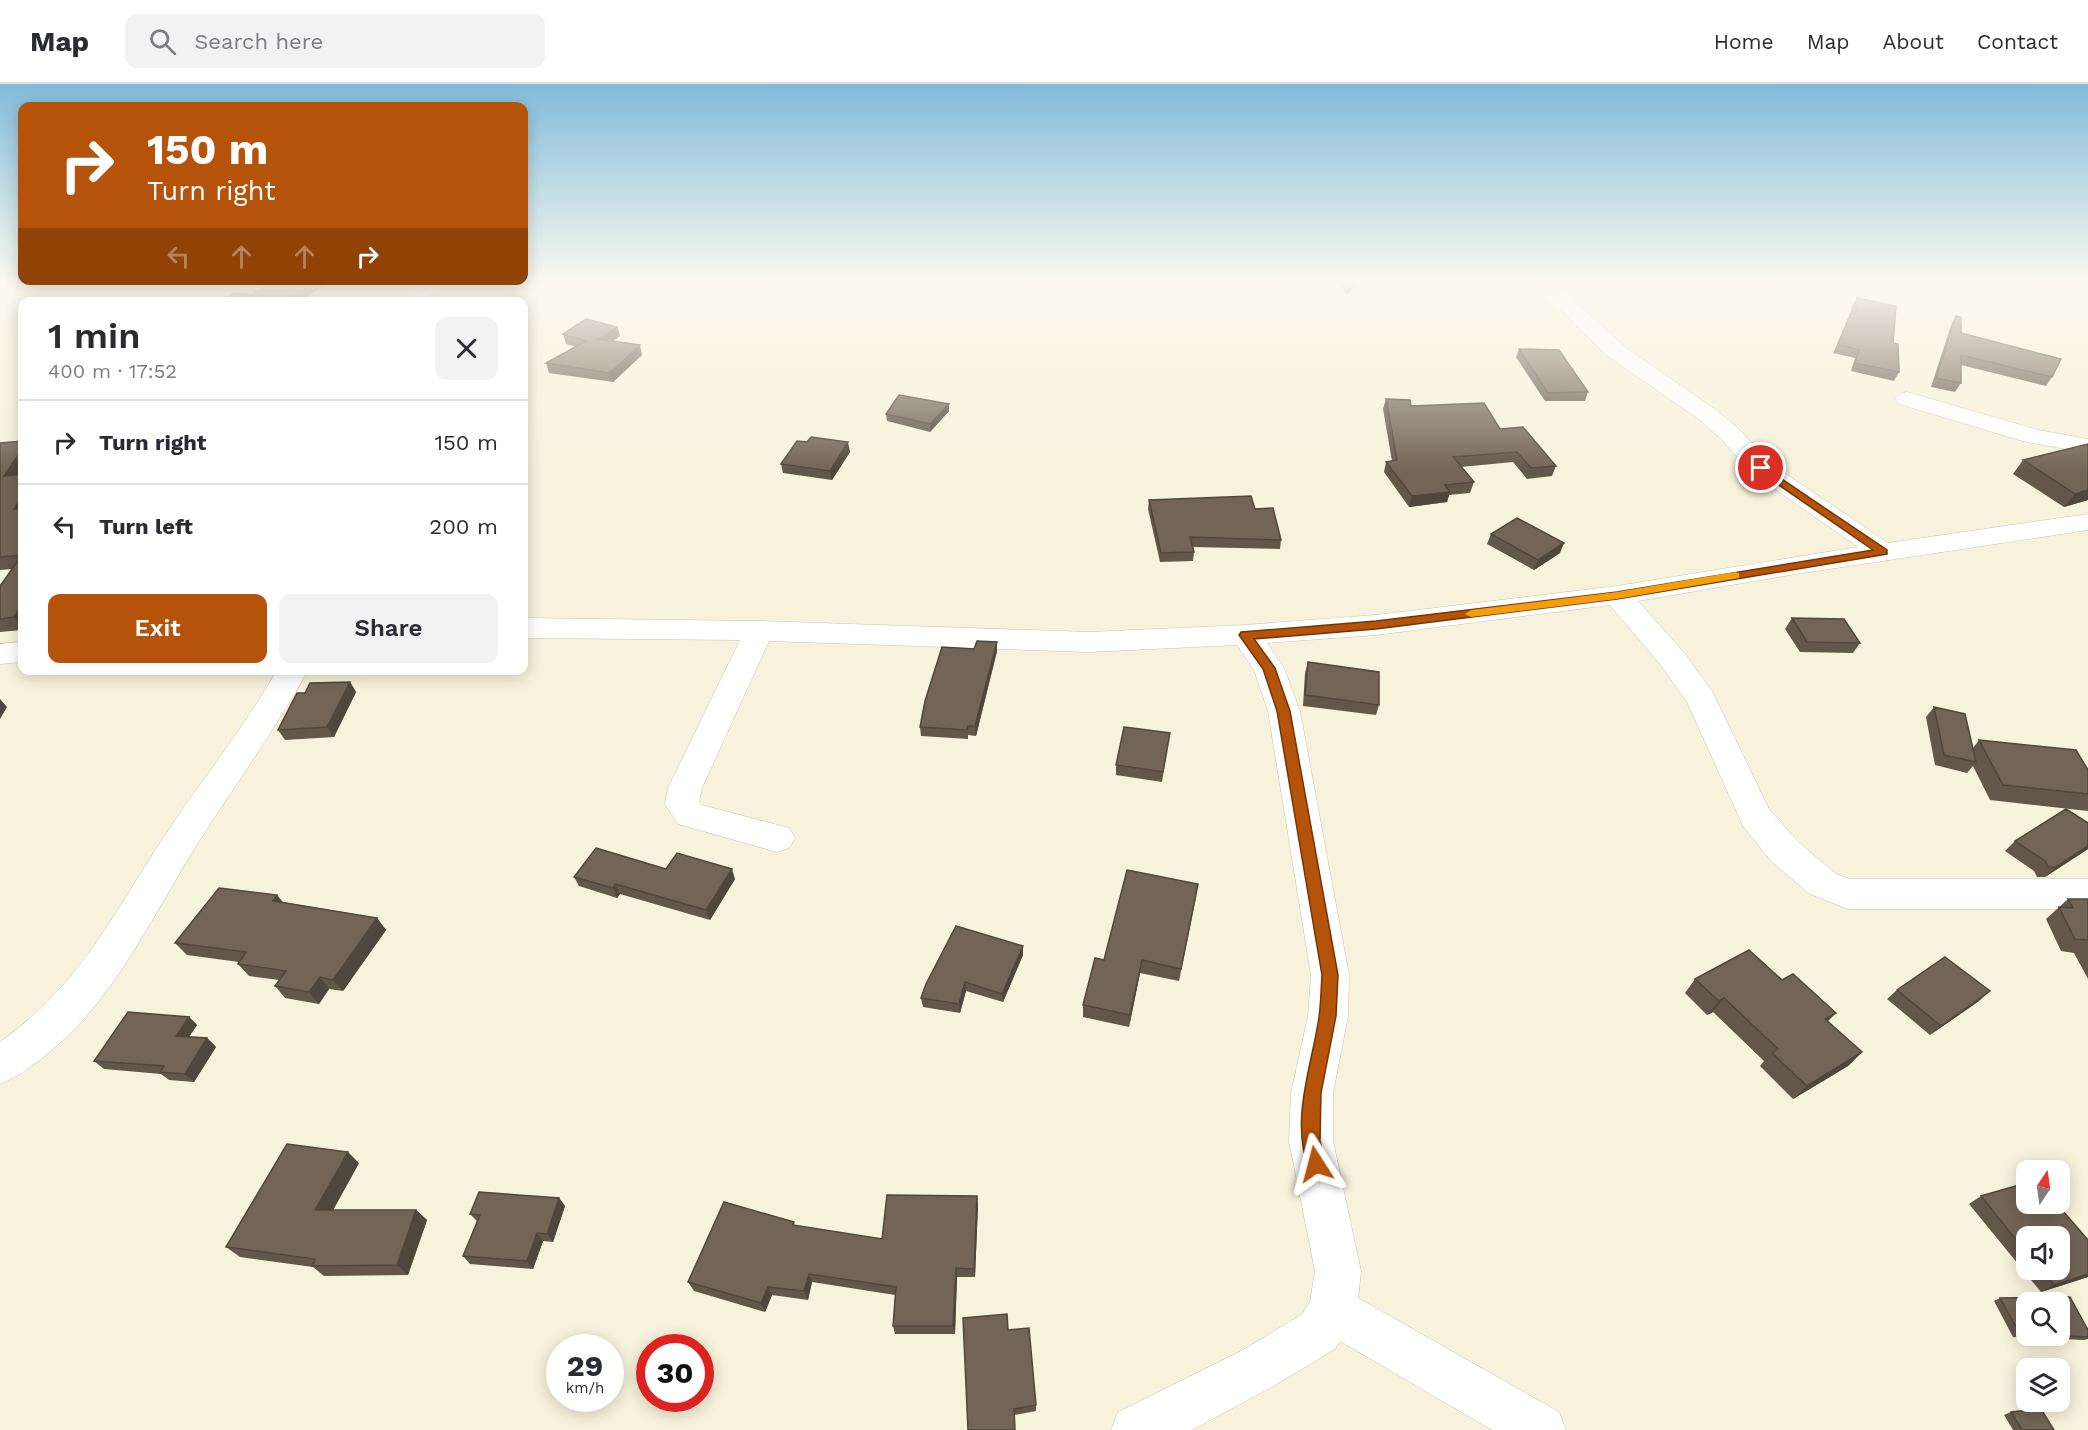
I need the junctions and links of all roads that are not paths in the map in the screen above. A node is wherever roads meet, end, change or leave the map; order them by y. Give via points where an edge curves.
1 (1610, 346) edge
2 (1907, 399) dead end
3 (2088, 446) edge
4 (2088, 522) edge
5 (1883, 552) junction
6 (1617, 595) junction
7 (528, 628) edge
8 (759, 631) junction
9 (1245, 635) junction
10 (18, 652) edge
11 (0, 654) edge
12 (290, 675) edge
13 (777, 838) dead end
14 (2088, 894) edge
15 (0, 1065) edge
16 (1332, 1310) junction
17 (1136, 1430) edge
18 (1541, 1430) edge

1 - 5 street via 1708,415 1761,468
2 - 3 street via 2035,437
4 - 5 street
5 - 6 street
6 - 9 street via 1376,625
6 - 14 street via 1701,699 1755,817 1785,852 1823,884 1848,894
7 - 8 street
8 - 9 street via 1089,642
8 - 13 street via 685,788 682,804 690,815
9 - 16 street via 1269,668 1284,711 1330,975 1328,1016 1312,1093 1311,1141 1338,1271
10 - 11 street
12 - 15 street via 106,962 70,1007
16 - 17 street via 1318,1332 1258,1368
16 - 18 street

